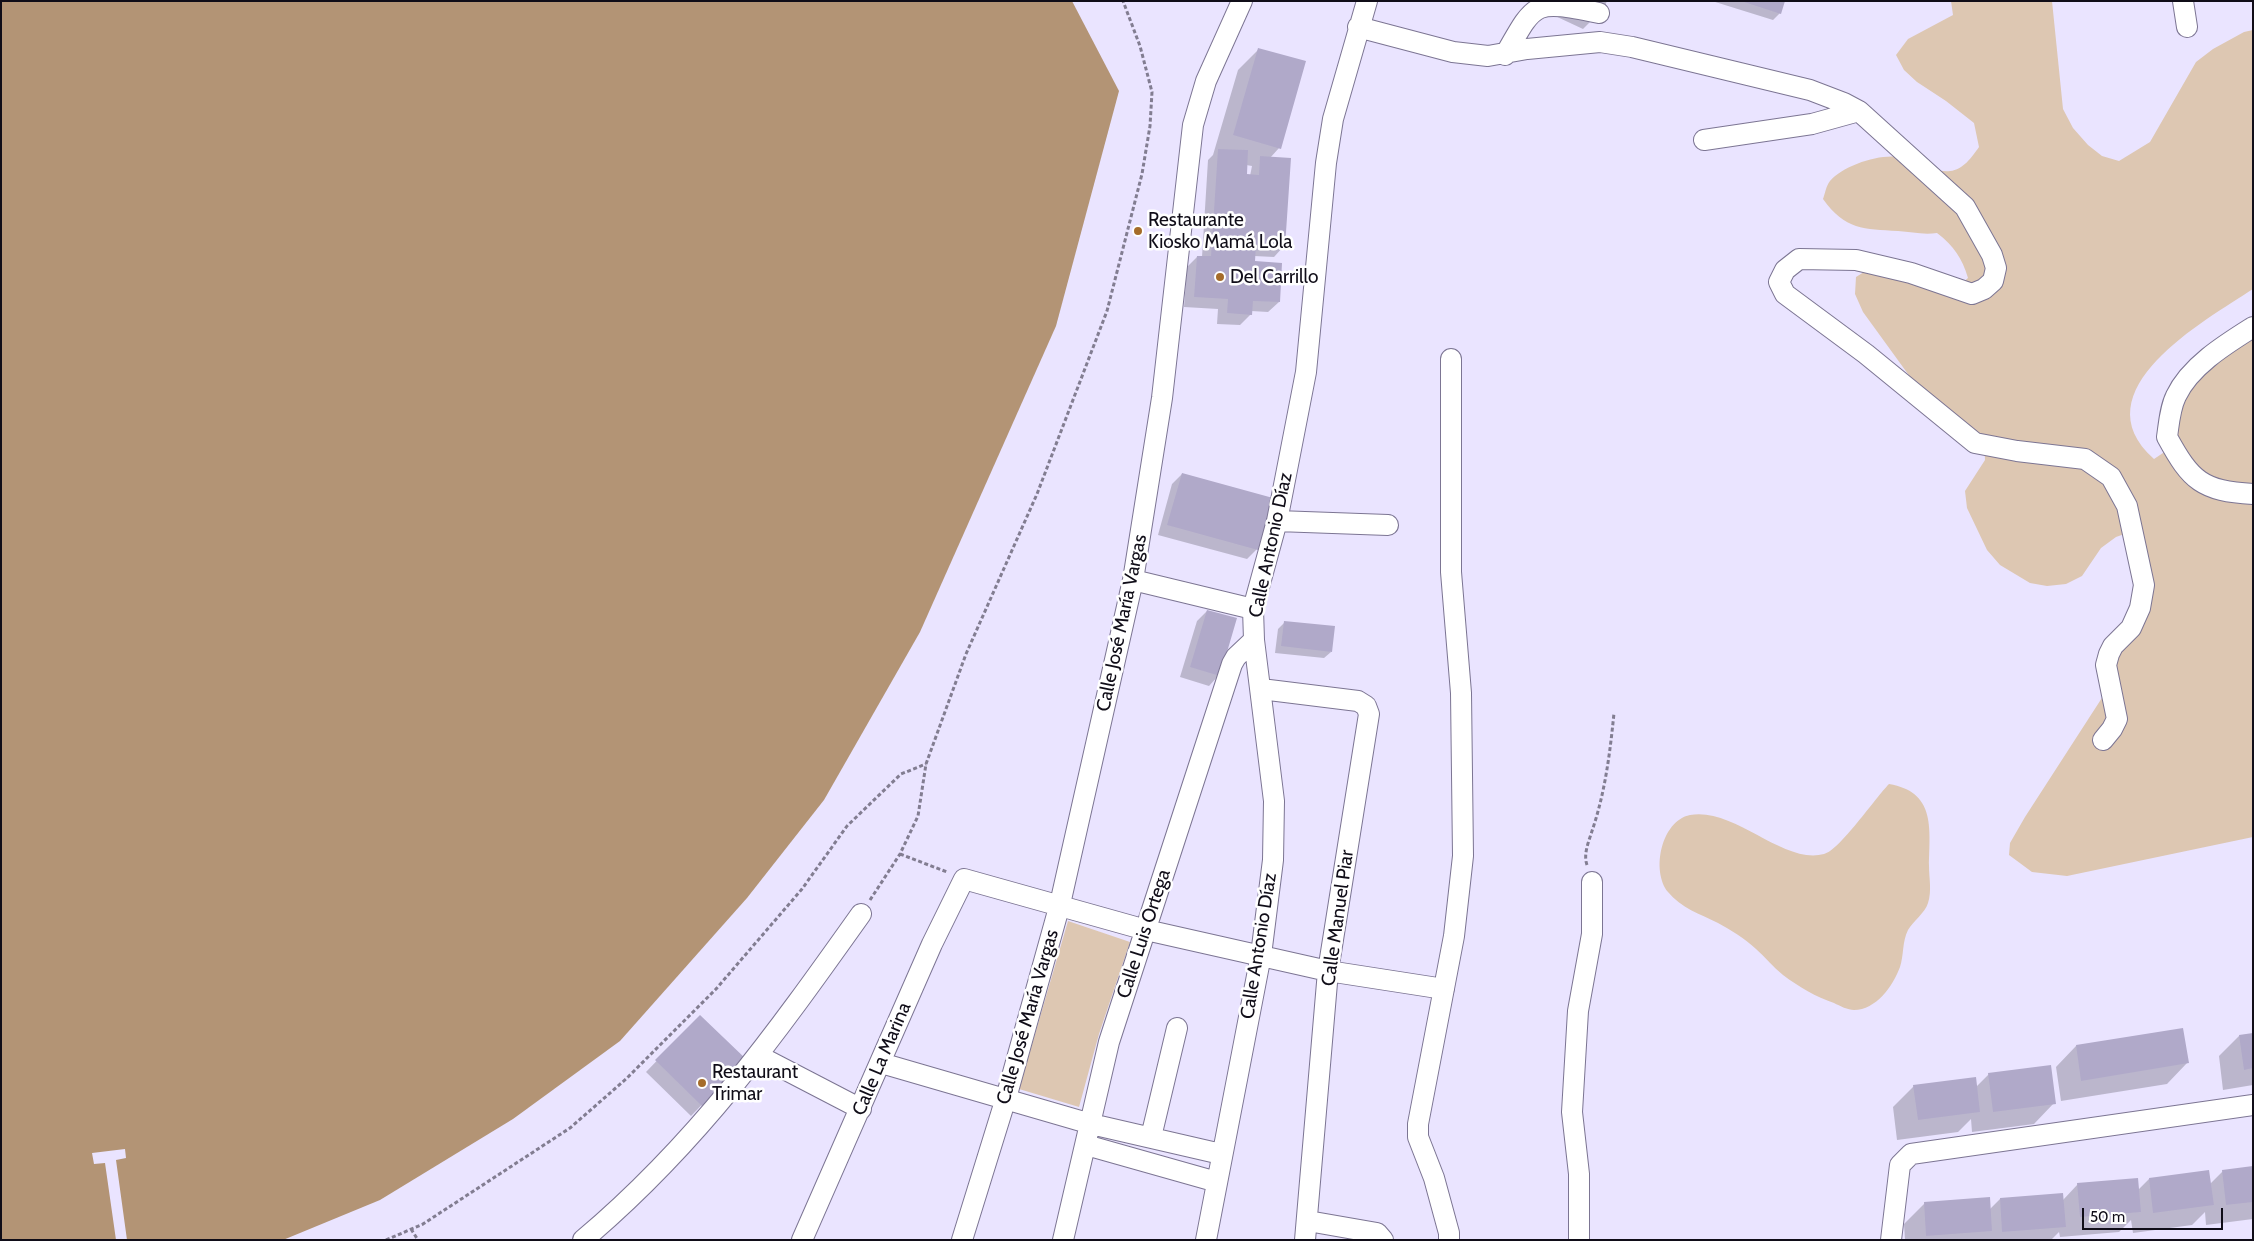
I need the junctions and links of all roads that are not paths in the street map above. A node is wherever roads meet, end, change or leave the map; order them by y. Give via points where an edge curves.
1 (1242, 1) edge
2 (1367, 1) edge
3 (2183, 1) edge
4 (1599, 14) dead end
5 (1358, 27) junction
6 (2187, 27) dead end
7 (1504, 55) junction
8 (1859, 111) junction
9 (1704, 140) dead end
10 (2253, 327) edge
11 (1451, 359) dead end
12 (2253, 494) edge
13 (1277, 521) junction
14 (1388, 525) dead end
15 (1133, 580) junction
16 (1253, 609) junction
17 (1254, 640) junction
18 (1261, 688) junction
19 (2103, 740) dead end
20 (1592, 882) road end
21 (1060, 904) junction
22 (861, 914) road end
23 (1146, 930) junction
24 (1261, 955) junction
25 (1328, 971) junction
26 (1444, 989) junction
27 (1177, 1028) dead end
28 (759, 1056) junction
29 (881, 1064) junction
30 (1006, 1098) junction
31 (2253, 1105) edge
32 (862, 1109) junction
33 (1091, 1124) junction
34 (1151, 1137) junction
35 (1086, 1145) junction
36 (1222, 1154) junction
37 (1216, 1182) junction
38 (1307, 1231) edge
39 (583, 1240) edge
40 (802, 1240) edge
41 (962, 1240) edge
42 (1063, 1240) edge
43 (1206, 1240) edge
44 (1383, 1240) edge
45 (1449, 1240) edge
46 (1579, 1240) edge
47 (1891, 1240) edge

1 - 15 street, Calle José María Vargas via 1206,81 1193,125 1162,398
2 - 5 street, Calle Antonio Díaz
3 - 6 street
4 - 7 street via 1556,2 1538,4 1532,8
5 - 7 street via 1453,52
5 - 13 street, Calle Antonio Díaz via 1333,119 1306,372
7 - 8 street via 1526,49 1600,42 1632,47 1810,90
8 - 9 street via 1812,124
8 - 19 street via 1966,207 1992,255 1996,268 1993,282 1972,294 1911,273 1856,260 1799,258 1785,270 1779,282 1785,294 1866,354 1975,443 2085,459 2111,477 2127,506 2144,585 2140,608 2131,628 2108,654 2106,665 2117,718
10 - 12 street via 2209,357 2184,383 2176,396 2167,437 2187,469 2214,490
11 - 26 street via 1451,572 1461,693 1463,856
13 - 14 street
13 - 16 street, Calle Antonio Díaz
15 - 16 street
15 - 21 street, Calle José María Vargas
16 - 17 street, Calle Antonio Díaz
17 - 18 street, Calle Antonio Díaz
17 - 23 street, Calle Luis Ortega via 1232,664
18 - 24 street, Calle Antonio Díaz via 1274,801 1273,860
18 - 25 street, Calle Manuel Piar via 1358,701 1366,706 1369,714
20 - 46 street via 1592,934 1578,1011 1572,1112 1579,1174
21 - 23 street
21 - 29 street, Calle La Marina via 964,879 932,944
21 - 30 street, Calle José María Vargas
22 - 28 street
23 - 24 street
23 - 33 street, Calle Luis Ortega via 1109,1042
24 - 25 street
24 - 36 street, Calle Antonio Díaz
25 - 26 street
25 - 38 street, Calle Manuel Piar
26 - 45 street via 1418,1137 1434,1178
27 - 34 street
28 - 32 street
28 - 39 street via 653,1178
29 - 30 street
29 - 32 street, Calle La Marina
30 - 33 street
30 - 41 street, Calle José María Vargas
31 - 47 street via 1911,1154 1900,1165
32 - 40 street, Calle La Marina
33 - 34 street
33 - 35 street, Calle Luis Ortega
34 - 36 street
35 - 37 street
35 - 42 street, Calle Luis Ortega
36 - 37 street, Calle Antonio Díaz
37 - 43 street, Calle Antonio Díaz
38 - 44 street via 1377,1233

